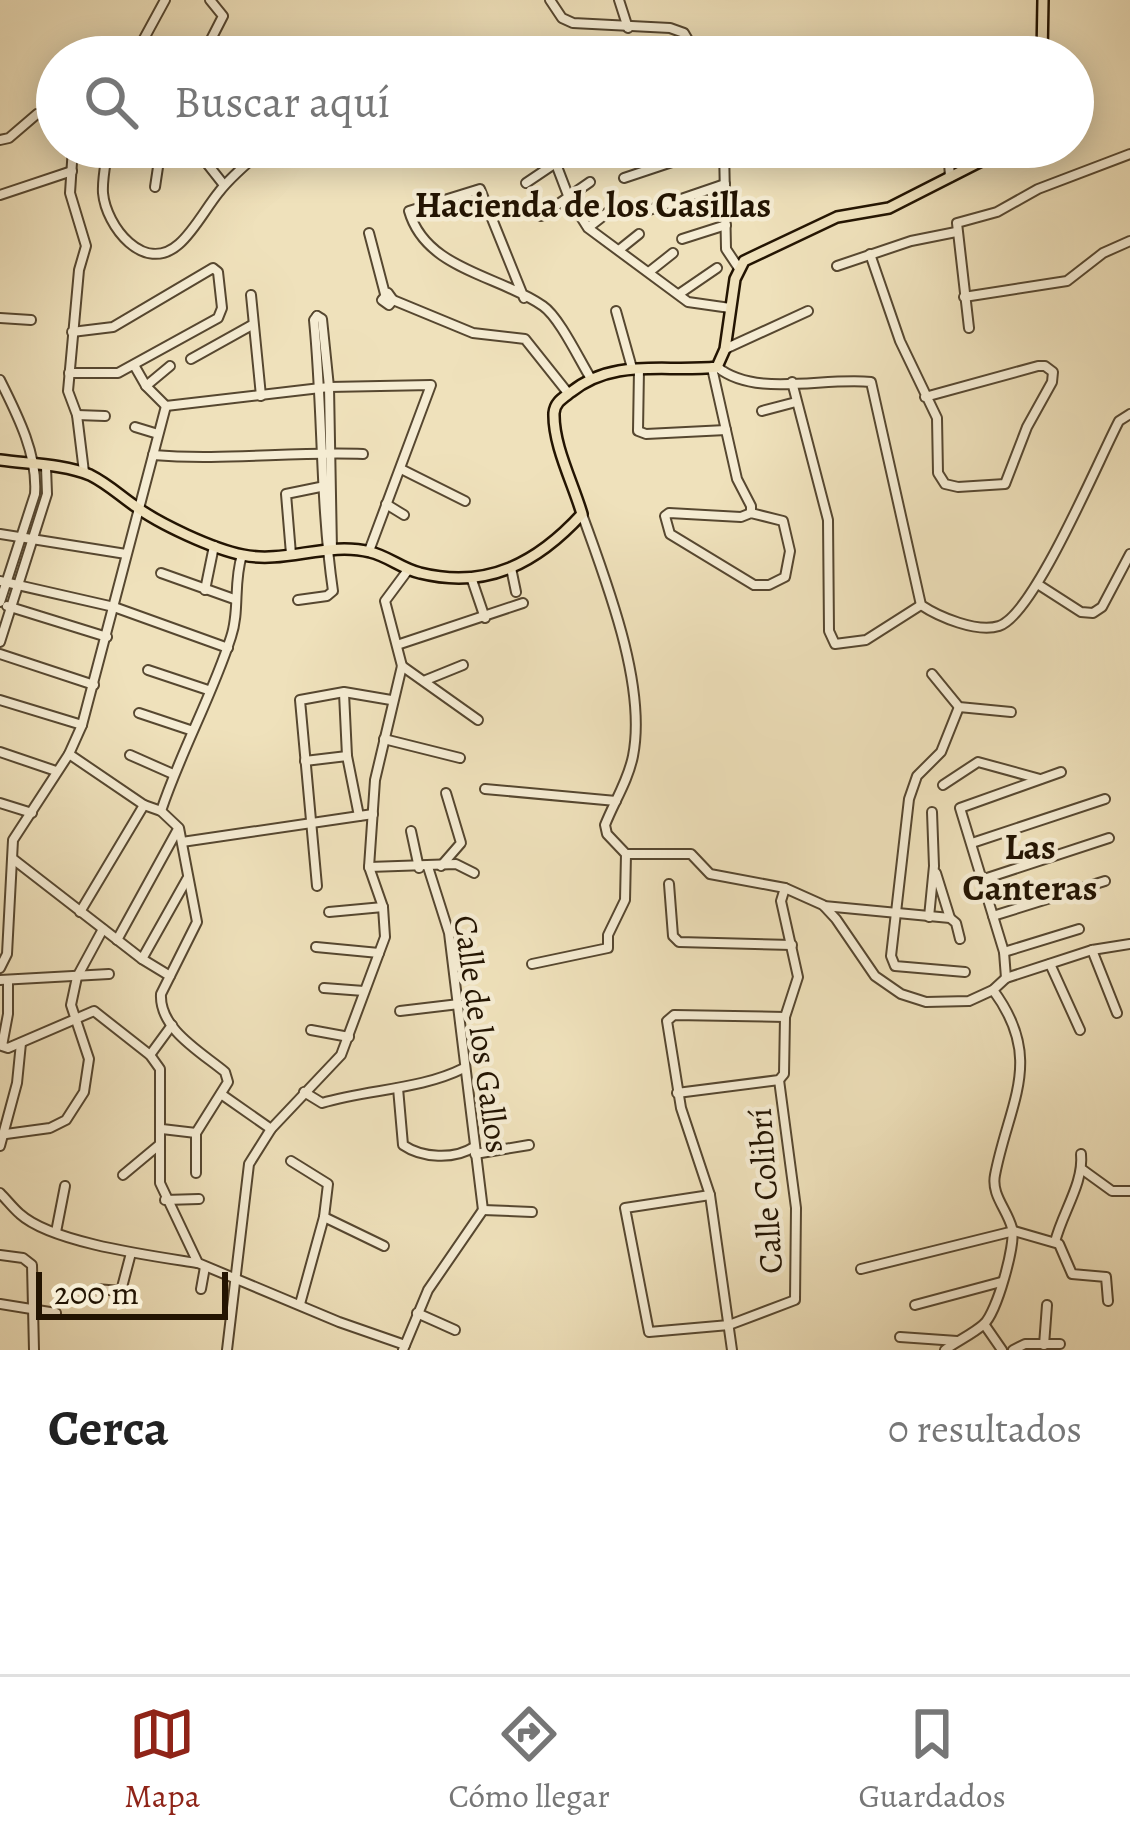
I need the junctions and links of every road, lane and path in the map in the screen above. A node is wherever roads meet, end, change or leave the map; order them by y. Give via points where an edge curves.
1 (165, 0) edge
2 (209, 0) edge
3 (550, 0) edge
4 (619, 0) edge
5 (1042, 0) edge
6 (628, 28) junction
7 (145, 36) edge
8 (213, 36) edge
9 (686, 36) edge
10 (1042, 36) edge
11 (36, 115) edge
12 (0, 140) edge
13 (1130, 154) edge
14 (1094, 167) edge
15 (72, 168) edge
16 (106, 168) edge
17 (158, 168) edge
18 (211, 168) edge
19 (243, 168) edge
20 (550, 168) edge
21 (557, 168) edge
22 (655, 168) edge
23 (723, 168) edge
24 (949, 168) edge
25 (968, 168) edge
26 (1092, 168) edge
27 (72, 171) junction
28 (950, 177) junction
29 (624, 178) dead end
30 (590, 182) dead end
31 (526, 183) dead end
32 (725, 184) junction
33 (224, 185) junction
34 (155, 187) dead end
35 (0, 195) edge
36 (568, 198) junction
37 (616, 206) dead end
38 (649, 210) dead end
39 (541, 216) dead end
40 (726, 225) junction
41 (588, 228) junction
42 (956, 232) junction
43 (369, 233) dead end
44 (639, 234) dead end
45 (682, 239) dead end
46 (1130, 241) edge
47 (619, 250) junction
48 (673, 253) dead end
49 (870, 254) junction
50 (837, 266) dead end
51 (738, 267) junction
52 (717, 268) dead end
53 (649, 272) junction
54 (679, 294) junction
55 (251, 295) dead end
56 (964, 297) junction
57 (524, 298) junction
58 (730, 308) junction
59 (616, 311) dead end
60 (808, 311) dead end
61 (0, 318) edge
62 (31, 320) dead end
63 (253, 325) junction
64 (969, 328) dead end
65 (72, 332) junction
66 (725, 349) junction
67 (190, 359) dead end
68 (134, 365) junction
69 (170, 366) dead end
70 (636, 368) junction
71 (715, 368) junction
72 (70, 373) junction
73 (590, 377) junction
74 (0, 380) edge
75 (792, 382) junction
76 (146, 386) junction
77 (325, 387) junction
78 (568, 393) junction
79 (261, 396) junction
80 (925, 397) junction
81 (796, 402) junction
82 (166, 406) junction
83 (762, 411) dead end
84 (1130, 414) edge
85 (77, 415) junction
86 (106, 416) dead end
87 (135, 427) dead end
88 (726, 430) junction
89 (158, 434) junction
90 (328, 453) junction
91 (363, 454) dead end
92 (153, 455) junction
93 (0, 460) edge
94 (33, 465) junction
95 (46, 467) junction
96 (401, 469) junction
97 (84, 472) junction
98 (326, 486) junction
99 (465, 501) dead end
100 (386, 504) junction
101 (137, 508) junction
102 (751, 513) junction
103 (582, 514) junction
104 (404, 515) dead end
105 (0, 534) edge
106 (26, 538) junction
107 (214, 546) junction
108 (369, 551) junction
109 (329, 552) junction
110 (126, 554) junction
111 (291, 554) junction
112 (1130, 554) edge
113 (242, 555) junction
114 (511, 568) junction
115 (408, 570) junction
116 (161, 573) dead end
117 (471, 577) junction
118 (8, 583) edge
119 (1039, 585) junction
120 (205, 590) junction
121 (516, 592) dead end
122 (233, 599) junction
123 (298, 600) dead end
124 (523, 603) dead end
125 (920, 605) junction
126 (4, 606) edge
127 (114, 607) junction
128 (485, 618) junction
129 (107, 637) junction
130 (0, 642) edge
131 (397, 645) junction
132 (228, 648) junction
133 (0, 654) edge
134 (463, 665) dead end
135 (402, 666) junction
136 (148, 670) dead end
137 (932, 674) dead end
138 (424, 681) junction
139 (94, 685) junction
140 (208, 690) junction
141 (344, 692) junction
142 (0, 700) edge
143 (392, 700) junction
144 (959, 707) junction
145 (1011, 712) dead end
146 (139, 713) dead end
147 (478, 719) dead end
148 (82, 725) junction
149 (190, 730) junction
150 (384, 740) junction
151 (0, 752) edge
152 (69, 754) junction
153 (130, 755) dead end
154 (346, 755) junction
155 (460, 758) dead end
156 (305, 761) junction
157 (56, 771) junction
158 (1061, 772) dead end
159 (173, 774) junction
160 (1041, 779) junction
161 (943, 785) dead end
162 (485, 789) dead end
163 (446, 793) dead end
164 (1105, 799) dead end
165 (616, 801) junction
166 (0, 803) edge
167 (144, 806) junction
168 (161, 812) junction
169 (932, 812) dead end
170 (32, 813) junction
171 (373, 814) junction
172 (359, 816) junction
173 (313, 822) junction
174 (179, 828) junction
175 (411, 831) dead end
176 (1109, 838) dead end
177 (182, 842) junction
178 (972, 843) junction
179 (626, 854) junction
180 (12, 859) junction
181 (441, 866) junction
182 (934, 866) junction
183 (368, 867) junction
184 (423, 867) junction
185 (474, 872) dead end
186 (187, 879) junction
187 (984, 879) junction
188 (1105, 880) dead end
189 (669, 884) dead end
190 (317, 886) dead end
191 (785, 888) junction
192 (823, 905) junction
193 (383, 907) junction
194 (80, 912) junction
195 (329, 912) dead end
196 (896, 914) junction
197 (993, 916) junction
198 (929, 917) junction
199 (950, 919) junction
200 (103, 929) junction
201 (1079, 929) dead end
202 (960, 939) dead end
203 (117, 940) junction
204 (1130, 944) edge
205 (793, 945) junction
206 (316, 947) dead end
207 (1092, 950) junction
208 (1004, 952) junction
209 (379, 953) junction
210 (142, 959) junction
211 (532, 964) dead end
212 (1050, 964) junction
213 (0, 968) edge
214 (965, 972) dead end
215 (110, 974) dead end
216 (170, 976) junction
217 (76, 977) junction
218 (1006, 978) junction
219 (4, 981) edge
220 (324, 988) dead end
221 (993, 990) junction
222 (364, 991) junction
223 (459, 1004) junction
224 (400, 1011) dead end
225 (1118, 1013) dead end
226 (785, 1017) junction
227 (74, 1022) junction
228 (172, 1025) junction
229 (311, 1030) dead end
230 (1080, 1030) dead end
231 (349, 1037) junction
232 (21, 1042) junction
233 (150, 1054) junction
234 (464, 1068) junction
235 (779, 1080) junction
236 (398, 1088) junction
237 (304, 1092) junction
238 (677, 1093) junction
239 (221, 1094) junction
240 (271, 1129) junction
241 (162, 1130) junction
242 (196, 1133) junction
243 (6, 1134) junction
244 (160, 1144) junction
245 (529, 1145) dead end
246 (0, 1146) edge
247 (475, 1150) junction
248 (1081, 1154) dead end
249 (291, 1161) dead end
250 (1083, 1170) junction
251 (196, 1172) dead end
252 (123, 1174) dead end
253 (65, 1186) dead end
254 (1130, 1191) edge
255 (0, 1193) edge
256 (710, 1195) junction
257 (199, 1199) dead end
258 (165, 1200) junction
259 (483, 1210) junction
260 (532, 1212) dead end
261 (324, 1217) junction
262 (1014, 1231) junction
263 (56, 1232) junction
264 (1055, 1242) junction
265 (384, 1246) dead end
266 (131, 1253) junction
267 (0, 1256) edge
268 (202, 1265) junction
269 (861, 1269) dead end
270 (236, 1277) junction
271 (1002, 1282) junction
272 (95, 1289) dead end
273 (201, 1289) dead end
274 (1108, 1301) dead end
275 (0, 1304) edge
276 (300, 1304) junction
277 (915, 1305) dead end
278 (1047, 1305) dead end
279 (34, 1309) junction
280 (56, 1312) dead end
281 (417, 1313) junction
282 (985, 1324) junction
283 (729, 1325) junction
284 (454, 1330) dead end
285 (900, 1337) dead end
286 (956, 1341) junction
287 (1060, 1344) dead end
288 (1044, 1345) junction
289 (404, 1347) edge
290 (34, 1350) edge
291 (227, 1350) edge
292 (732, 1350) edge
293 (945, 1350) edge
294 (1002, 1350) edge
295 (1013, 1350) edge

1 - 7 street
2 - 8 street via 223,16
3 - 6 street via 573,23
4 - 6 street
5 - 10 main road
6 - 9 street
11 - 12 street
13 - 14 street
15 - 27 street
16 - 33 street via 103,196 136,250 179,244
17 - 34 street
18 - 33 street
19 - 33 street
20 - 31 street
21 - 36 street
22 - 29 street
23 - 32 street
24 - 28 street
25 - 28 main road
26 - 42 street via 998,212 961,219
27 - 35 street
27 - 65 street via 72,207 87,238
28 - 51 main road via 889,208 837,217
30 - 36 street
32 - 38 street
32 - 40 street
36 - 39 street
36 - 41 street
37 - 41 street
40 - 45 street
40 - 51 street via 726,249
41 - 47 street
42 - 49 street
42 - 56 street
43 - 78 street via 389,297 473,333 525,339
44 - 47 street
46 - 56 street via 1067,281
47 - 53 street
48 - 53 street
49 - 50 street
49 - 80 street
51 - 58 main road
52 - 54 street
53 - 54 street
54 - 58 street via 700,307
55 - 63 street
56 - 64 street
57 - 57 street via 480,188 409,211 427,247
57 - 73 street via 547,308
58 - 66 main road
59 - 70 street
60 - 66 street
61 - 62 street
63 - 67 street
63 - 79 street
65 - 68 street via 112,327 217,269 218,318
65 - 72 street
66 - 71 main road
68 - 72 street
68 - 76 street
69 - 76 street
70 - 71 main road
70 - 73 main road
70 - 88 street via 638,430
71 - 75 street via 765,386
71 - 88 street
72 - 85 street
73 - 78 main road
74 - 94 street
75 - 81 street
75 - 125 street via 871,382
76 - 82 street
77 - 77 street via 322,319 317,316 314,320
77 - 79 street
77 - 90 street
77 - 96 street via 431,385
78 - 103 main road via 554,412
79 - 82 street
80 - 80 street via 937,418 940,479 958,488 997,486 1009,479 1053,372 1038,366
81 - 83 street
81 - 125 street via 828,520 829,631 836,644 866,640
82 - 89 street
84 - 119 street via 1103,451
85 - 86 street
85 - 97 street
87 - 89 street
88 - 102 street
89 - 92 street
90 - 91 street
90 - 92 street
90 - 98 street
90 - 109 street
92 - 101 street
93 - 94 main road
94 - 95 main road
94 - 106 street
95 - 97 main road
95 - 106 street via 47,494
96 - 99 street
96 - 100 street
97 - 101 main road
98 - 109 street
98 - 111 street via 286,494
100 - 104 street
100 - 108 street
101 - 107 main road
101 - 110 street
102 - 102 street via 786,527 788,570 769,586 676,539 665,516
103 - 114 main road via 553,545
103 - 165 street via 619,619 634,710 634,751
105 - 106 street
106 - 110 street
106 - 118 street
107 - 113 main road
107 - 120 street
108 - 109 main road
108 - 115 main road
109 - 111 main road
109 - 123 street via 331,595
110 - 127 street
111 - 113 main road
112 - 119 street via 1094,613
113 - 122 street
114 - 117 main road
114 - 121 street
115 - 117 main road
115 - 131 street via 385,601
116 - 120 street
117 - 128 street
118 - 126 street
118 - 127 street
119 - 125 street via 1015,618 994,628
120 - 122 street
122 - 132 street
124 - 128 street
126 - 129 street
126 - 130 street
127 - 129 street
127 - 132 street
128 - 131 street
129 - 139 street
131 - 135 street
132 - 140 street
133 - 139 street
134 - 138 street
135 - 138 street
135 - 143 street
136 - 140 street
137 - 144 street
138 - 147 street
139 - 148 street
140 - 149 street
141 - 143 street
141 - 154 street
141 - 156 street via 300,700
142 - 148 street
143 - 150 street
144 - 145 street
144 - 196 street via 941,752 913,786
146 - 149 street
148 - 152 street
149 - 159 street
150 - 155 street
150 - 171 street
151 - 157 street
152 - 157 street
152 - 167 street
153 - 159 street
154 - 156 street
154 - 172 street
156 - 173 street
157 - 170 street
158 - 160 street
159 - 168 street
160 - 161 street via 978,762
160 - 178 street via 960,808
162 - 165 street
163 - 181 street via 461,843
164 - 178 street
165 - 179 street via 605,825
166 - 170 street
167 - 168 street
167 - 194 street
168 - 174 street
169 - 182 street
170 - 180 street
171 - 172 street
171 - 183 street
172 - 173 street
173 - 177 street
173 - 190 street
174 - 177 street
174 - 203 street
175 - 184 street, Calle de los Gallos
176 - 187 street
177 - 186 street
178 - 187 street
179 - 191 street via 685,852 710,874
179 - 211 street via 625,900 608,948
180 - 194 street
180 - 213 street via 8,954
181 - 184 street
181 - 185 street
182 - 198 street
182 - 199 street
183 - 184 street
183 - 193 street
184 - 223 street, Calle de los Gallos via 449,933
186 - 210 street
186 - 216 street via 197,922
187 - 197 street
188 - 197 street
189 - 205 street via 680,942
191 - 192 street
191 - 205 street
192 - 196 street
192 - 221 street via 875,976 901,994 956,1004
193 - 195 street
193 - 209 street
194 - 200 street
196 - 198 street
196 - 214 street via 895,966
197 - 208 street
198 - 199 street
199 - 202 street
200 - 203 street
200 - 217 street
201 - 208 street
203 - 210 street
204 - 207 street
205 - 226 street via 799,977
206 - 209 street
207 - 212 street
207 - 225 street
208 - 218 street
209 - 222 street
210 - 216 street
212 - 218 street
212 - 230 street
215 - 217 street
216 - 228 street via 160,1005
217 - 219 street
217 - 227 street
218 - 221 street
219 - 232 street via 2,1046
220 - 222 street
221 - 262 street via 1020,1043 1021,1079 993,1182
222 - 231 street
223 - 224 street
223 - 234 street, Calle de los Gallos
226 - 235 street
226 - 238 street via 669,1017
227 - 232 street
227 - 233 street via 94,1012
227 - 243 street via 89,1059 78,1105 50,1128
228 - 233 street
228 - 239 street via 225,1072
229 - 231 street
231 - 237 street
232 - 243 street
233 - 241 street via 160,1069
234 - 236 street
234 - 247 street, Calle de los Gallos
235 - 238 street
235 - 283 street, Calle Colibrí via 796,1208 796,1295 791,1304
236 - 237 street via 322,1103
236 - 247 street via 408,1150
237 - 240 street
238 - 256 street
239 - 240 street
239 - 242 street
240 - 270 street via 245,1179
241 - 242 street
241 - 244 street
242 - 251 street
243 - 246 street
244 - 252 street
244 - 258 street
245 - 247 street
247 - 259 street, Calle de los Gallos
248 - 250 street
249 - 261 street via 328,1184
250 - 254 street via 1112,1191
250 - 264 street
253 - 263 street
255 - 263 street via 21,1216
256 - 283 street
256 - 283 street via 625,1213 649,1332
257 - 258 street
258 - 268 street
259 - 260 street
259 - 281 street
261 - 265 street
261 - 276 street
262 - 264 street
262 - 269 street
262 - 271 street
263 - 266 street
264 - 274 street via 1072,1274 1106,1277
266 - 268 street
266 - 272 street via 122,1291
267 - 279 street via 29,1260
268 - 270 street
268 - 273 street
270 - 276 street
270 - 291 street
271 - 277 street
271 - 282 street
275 - 279 street
276 - 289 street
278 - 288 street
279 - 280 street
279 - 290 street
281 - 284 street
281 - 289 street
282 - 286 street
282 - 294 street
283 - 292 street
285 - 286 street
286 - 293 street
287 - 288 street
288 - 295 street

